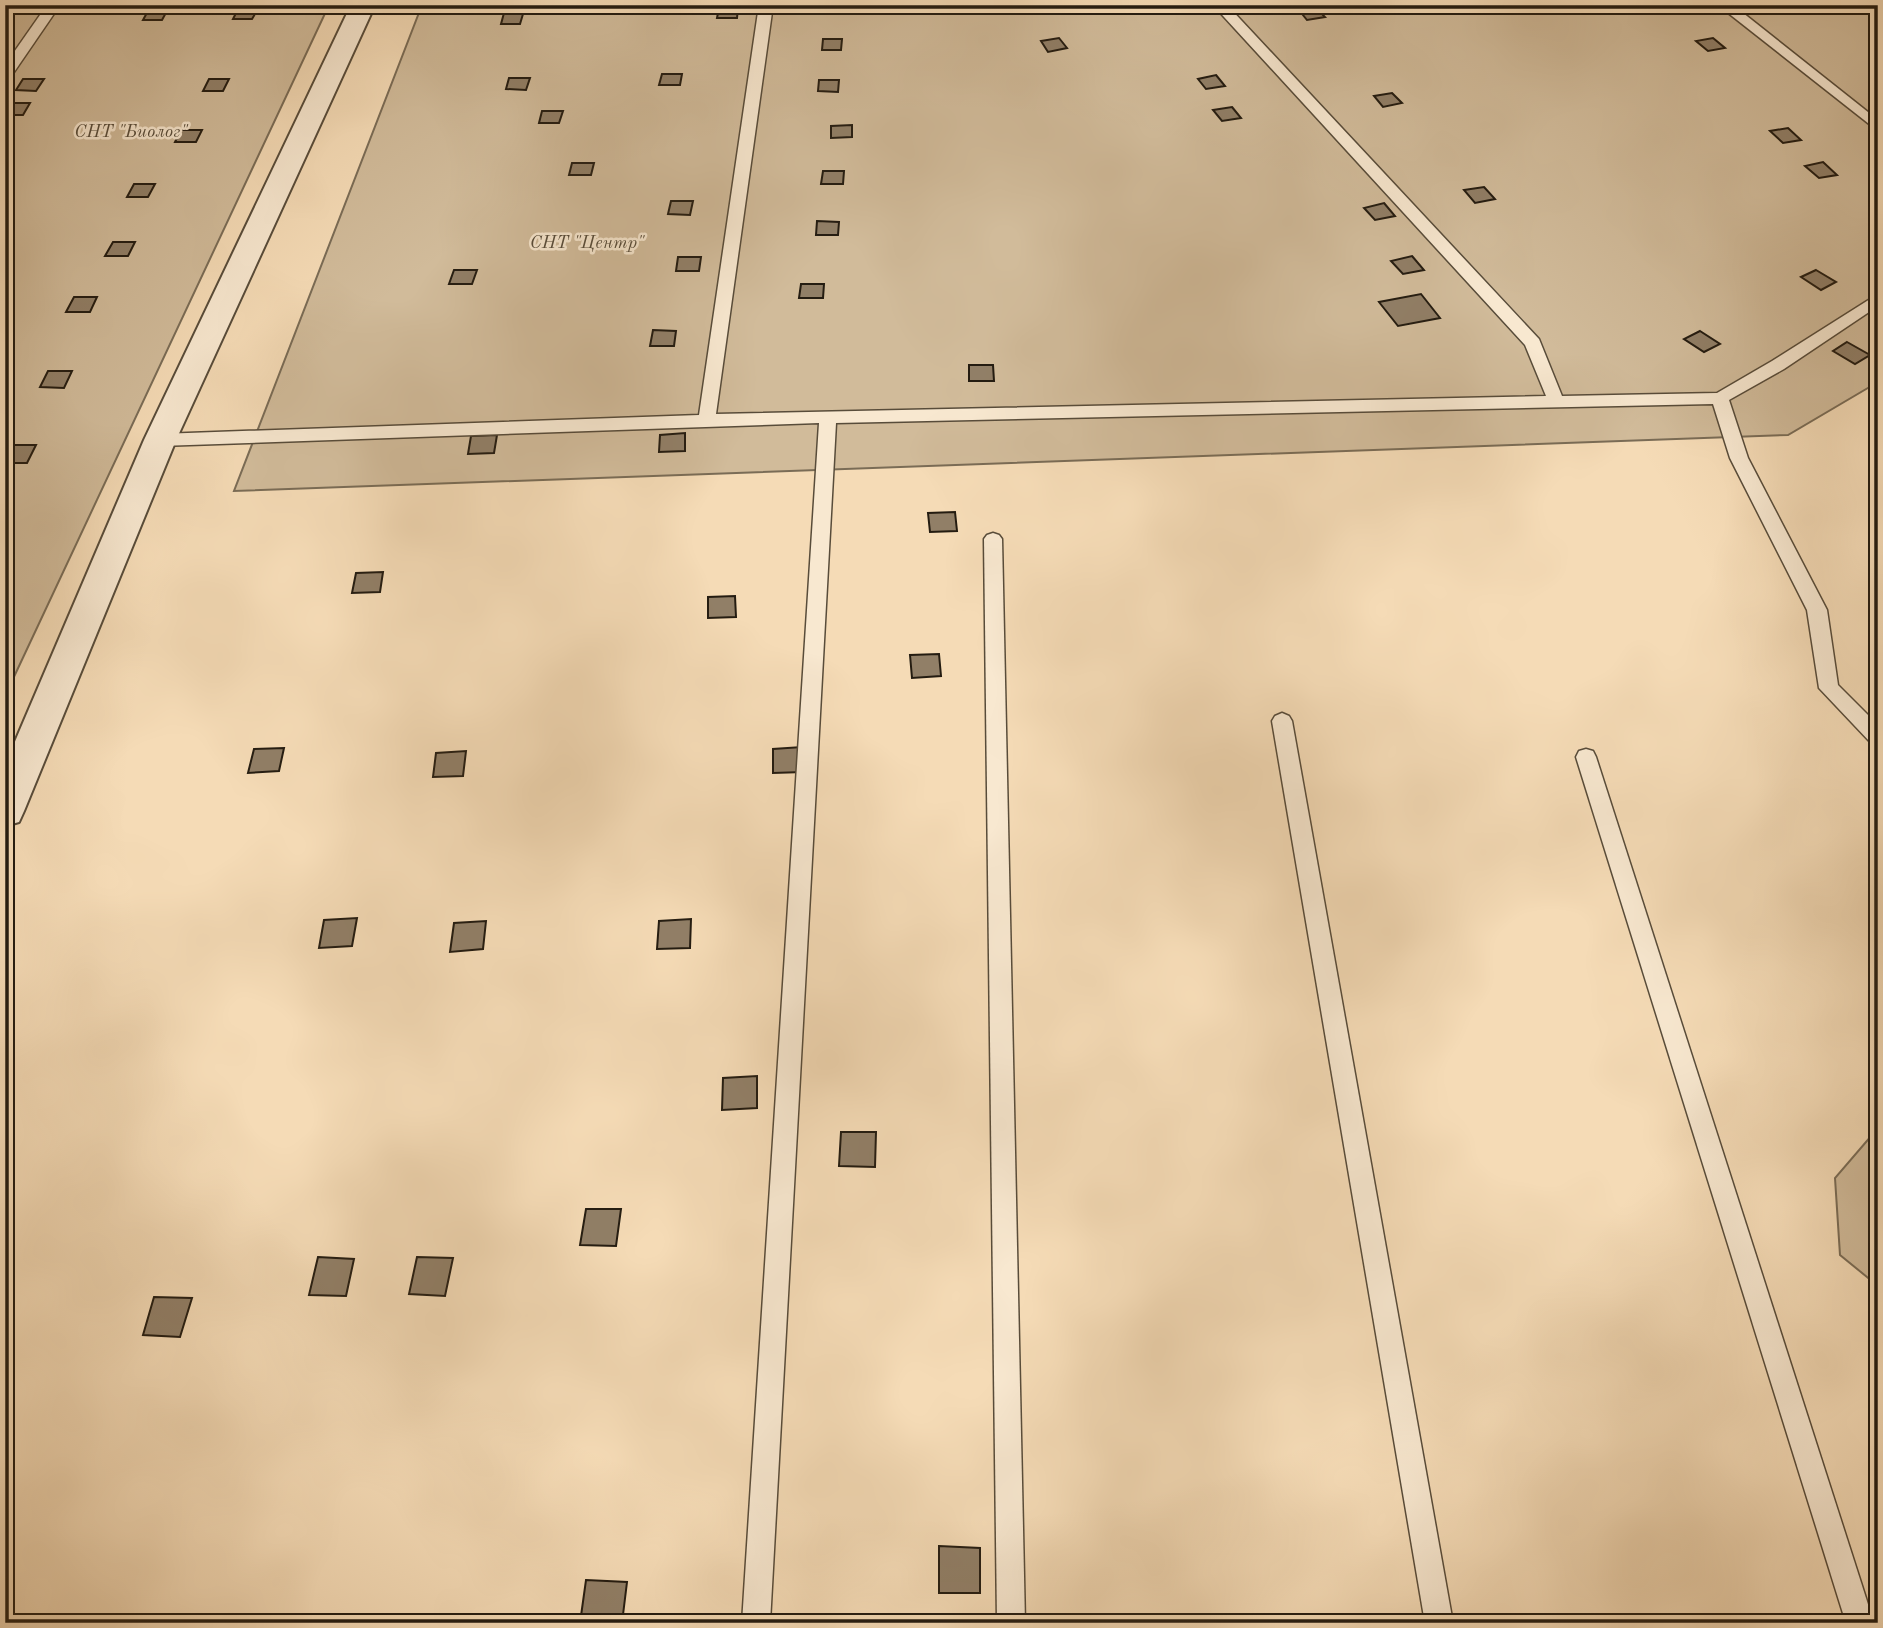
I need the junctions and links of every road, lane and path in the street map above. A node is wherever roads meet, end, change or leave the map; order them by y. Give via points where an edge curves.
1 (54, 5) edge
2 (363, 5) edge
3 (766, 5) edge
4 (1219, 5) edge
5 (1724, 5) edge
6 (5, 75) edge
7 (1878, 127) edge
8 (1878, 299) edge
9 (1720, 398) junction
10 (1556, 401) junction
11 (828, 417) junction
12 (707, 420) junction
13 (160, 440) junction
14 (993, 539) dead end
15 (1282, 721) dead end
16 (1878, 738) edge
17 (1587, 757) dead end
18 (5, 811) edge
19 (756, 1623) edge
20 (1011, 1623) edge
21 (1439, 1623) edge
22 (1860, 1623) edge

1 - 6 lane
2 - 13 street
3 - 12 lane
4 - 10 lane via 1533,343
5 - 7 lane
8 - 9 lane
9 - 10 lane
9 - 16 lane via 1739,458 1817,610 1829,688
10 - 11 lane
11 - 12 lane
11 - 19 lane
12 - 13 lane
13 - 18 street
14 - 20 lane
15 - 21 lane
17 - 22 lane

